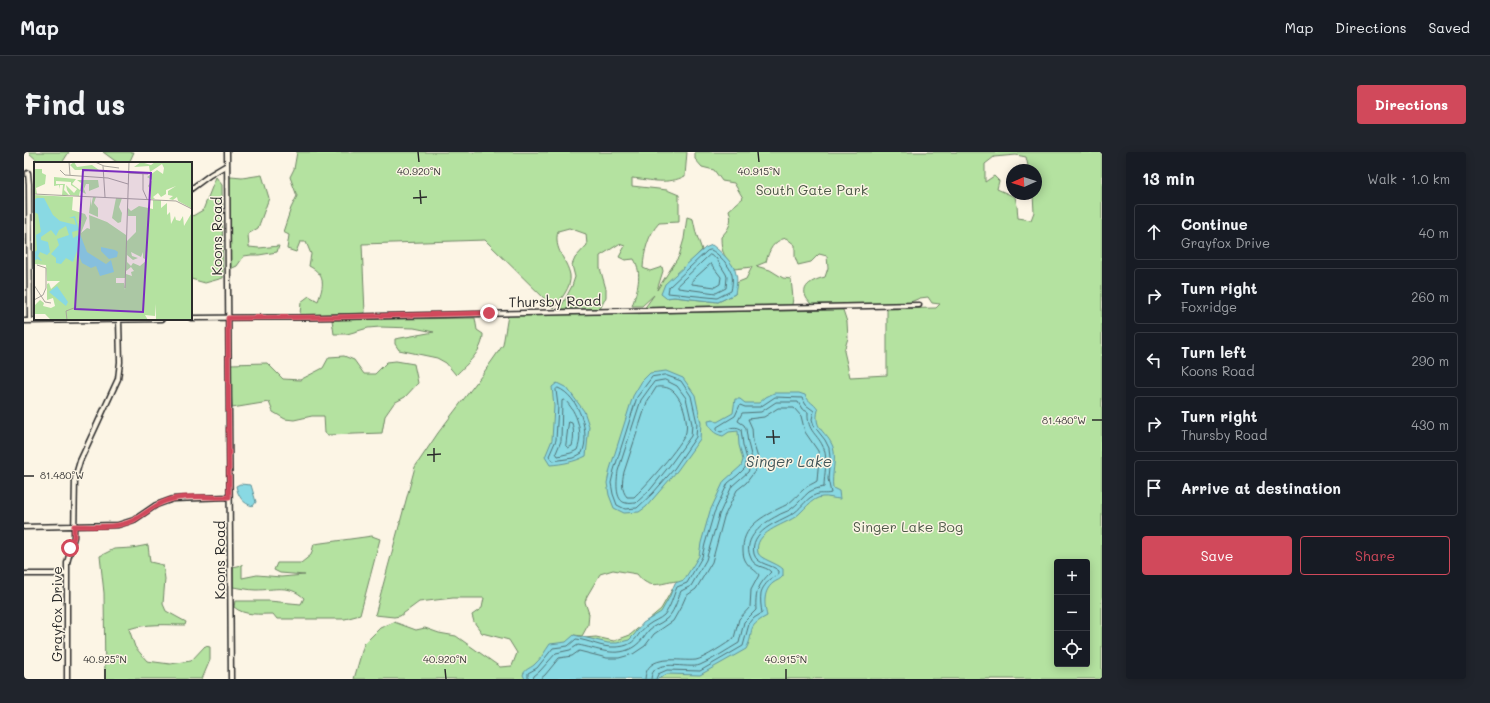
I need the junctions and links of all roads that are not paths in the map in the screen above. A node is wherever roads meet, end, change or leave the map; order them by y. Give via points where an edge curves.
1 (227, 152) edge
2 (227, 166) junction
3 (28, 173) dead end
4 (192, 188) edge
5 (29, 207) junction
6 (34, 207) edge
7 (919, 305) dead end
8 (192, 318) edge
9 (228, 318) junction
10 (119, 320) joint
11 (24, 321) edge
12 (30, 321) junction
13 (229, 497) junction
14 (74, 526) junction
15 (24, 527) edge
16 (24, 574) edge
17 (66, 574) junction
18 (67, 679) edge
19 (231, 679) edge

1 - 2 street, Koons Road
2 - 4 street
2 - 9 street, Koons Road
3 - 5 street
5 - 6 street
5 - 12 street
7 - 9 street, Thursby Road
8 - 9 street, Thursby Road
9 - 13 street, Koons Road
10 - 12 street
10 - 14 street, Grayfox Drive via 118,379 76,472
11 - 12 street
13 - 14 street via 173,499 156,505 134,520 123,524
13 - 19 street, Koons Road
14 - 15 street
14 - 17 street, Grayfox Drive
16 - 17 street
17 - 18 street, Grayfox Drive

